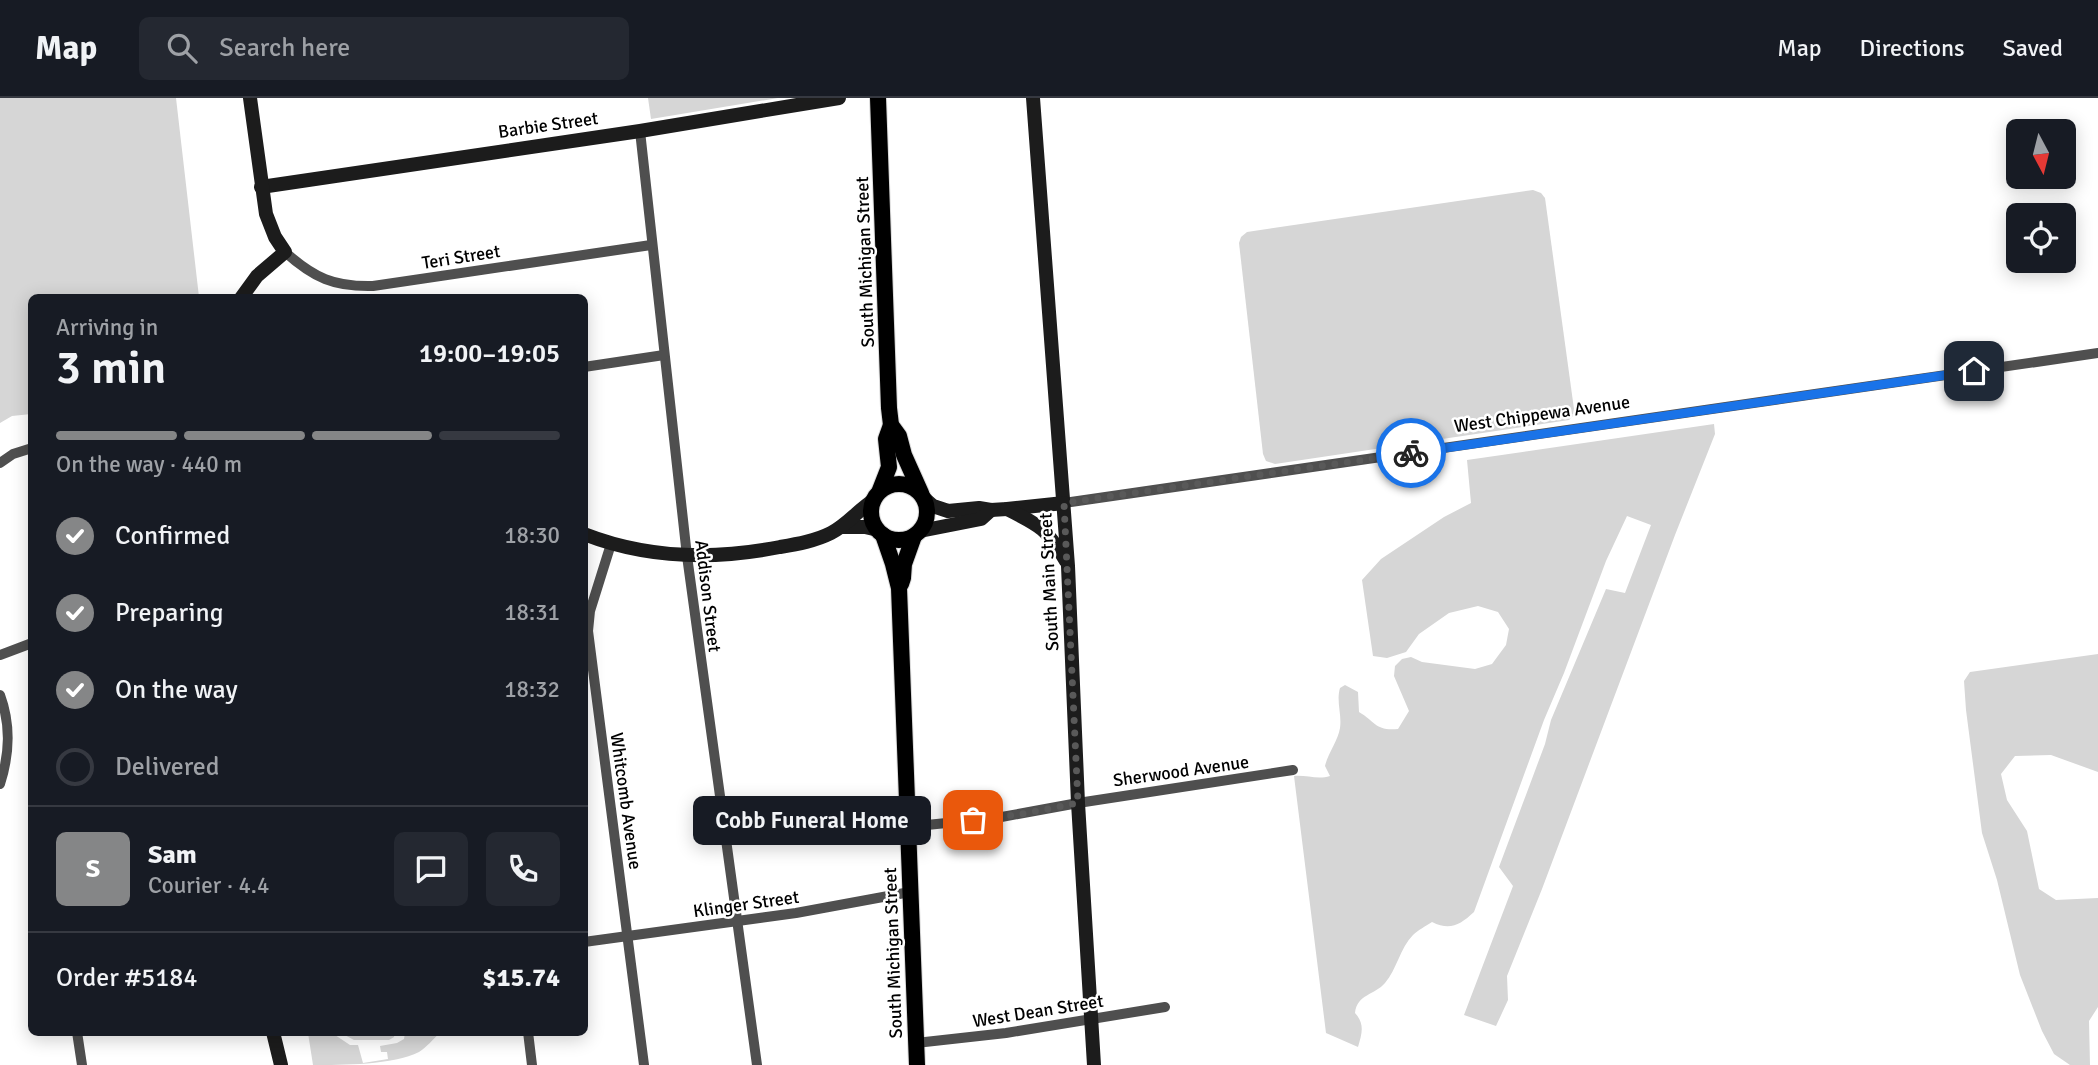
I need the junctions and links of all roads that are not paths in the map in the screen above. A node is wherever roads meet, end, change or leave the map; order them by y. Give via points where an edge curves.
1 (250, 98) edge
2 (839, 98) edge
3 (878, 98) edge
4 (1033, 98) edge
5 (640, 131) junction
6 (261, 187) junction
7 (651, 245) junction
8 (285, 252) junction
9 (244, 294) edge
10 (2098, 353) edge
11 (664, 355) junction
12 (588, 366) edge
13 (891, 425) junction
14 (28, 449) edge
15 (0, 463) edge
16 (877, 495) junction
17 (923, 496) junction
18 (1064, 503) junction
19 (1007, 509) junction
20 (991, 510) junction
21 (841, 527) junction
22 (880, 532) junction
23 (917, 534) junction
24 (588, 535) edge
25 (611, 544) junction
26 (687, 556) junction
27 (1068, 566) junction
28 (899, 588) junction
29 (28, 644) edge
30 (0, 655) edge
31 (0, 695) edge
32 (1293, 770) dead end
33 (0, 784) edge
34 (1078, 803) junction
35 (907, 827) junction
36 (910, 892) junction
37 (737, 922) junction
38 (628, 936) junction
39 (588, 941) edge
40 (1165, 1007) dead end
41 (1091, 1019) junction
42 (78, 1036) edge
43 (275, 1036) edge
44 (528, 1036) edge
45 (916, 1043) junction
46 (82, 1065) edge
47 (281, 1065) edge
48 (532, 1065) edge
49 (644, 1065) edge
50 (757, 1065) edge
51 (917, 1065) edge
52 (1094, 1065) edge

1 - 6 street
2 - 5 street, Barbie Street
3 - 13 main road, South Michigan Street
4 - 18 street, South Main Street
5 - 6 street, Barbie Street
5 - 7 street, Addison Street
6 - 8 street via 269,226
7 - 8 street, Teri Street via 358,287 315,276
7 - 11 street, Addison Street
8 - 9 street
10 - 18 street, West Chippewa Avenue
11 - 12 street
11 - 26 street, Addison Street
13 - 16 main road, South Michigan Street via 886,439 888,467
13 - 17 main road, South Michigan Street
14 - 15 street
16 - 17 main road via 905,484
16 - 21 street
16 - 22 main road via 871,516
17 - 20 street, West Chippewa Avenue via 948,511
17 - 23 main road via 928,514
18 - 19 street, West Chippewa Avenue
18 - 27 street, South Main Street
19 - 20 street, West Chippewa Avenue
19 - 27 street via 1043,528
20 - 23 street, West Chippewa Avenue via 981,519
21 - 22 street
21 - 26 street via 811,541 773,549
22 - 23 main road via 898,540
22 - 28 main road, South Michigan Street
23 - 28 main road, South Michigan Street via 908,549
24 - 25 street
25 - 26 street
25 - 38 street, Whitcomb Avenue via 588,631
26 - 37 street, Addison Street
27 - 34 street, South Main Street
28 - 35 main road, South Michigan Street
29 - 30 street
31 - 33 street via 9,740
32 - 34 street, Sherwood Avenue
34 - 35 street, Sherwood Avenue
34 - 41 street, South Main Street
35 - 36 main road, South Michigan Street
36 - 37 street, Klinger Street
36 - 45 main road, South Michigan Street
37 - 38 street, Klinger Street
37 - 50 street, Addison Street
38 - 39 street, Klinger Street
38 - 49 street, Whitcomb Avenue
40 - 41 street, West Dean Street
41 - 45 street, West Dean Street
41 - 52 street, South Main Street
42 - 46 street
43 - 47 street
44 - 48 street
45 - 51 main road, South Michigan Street

